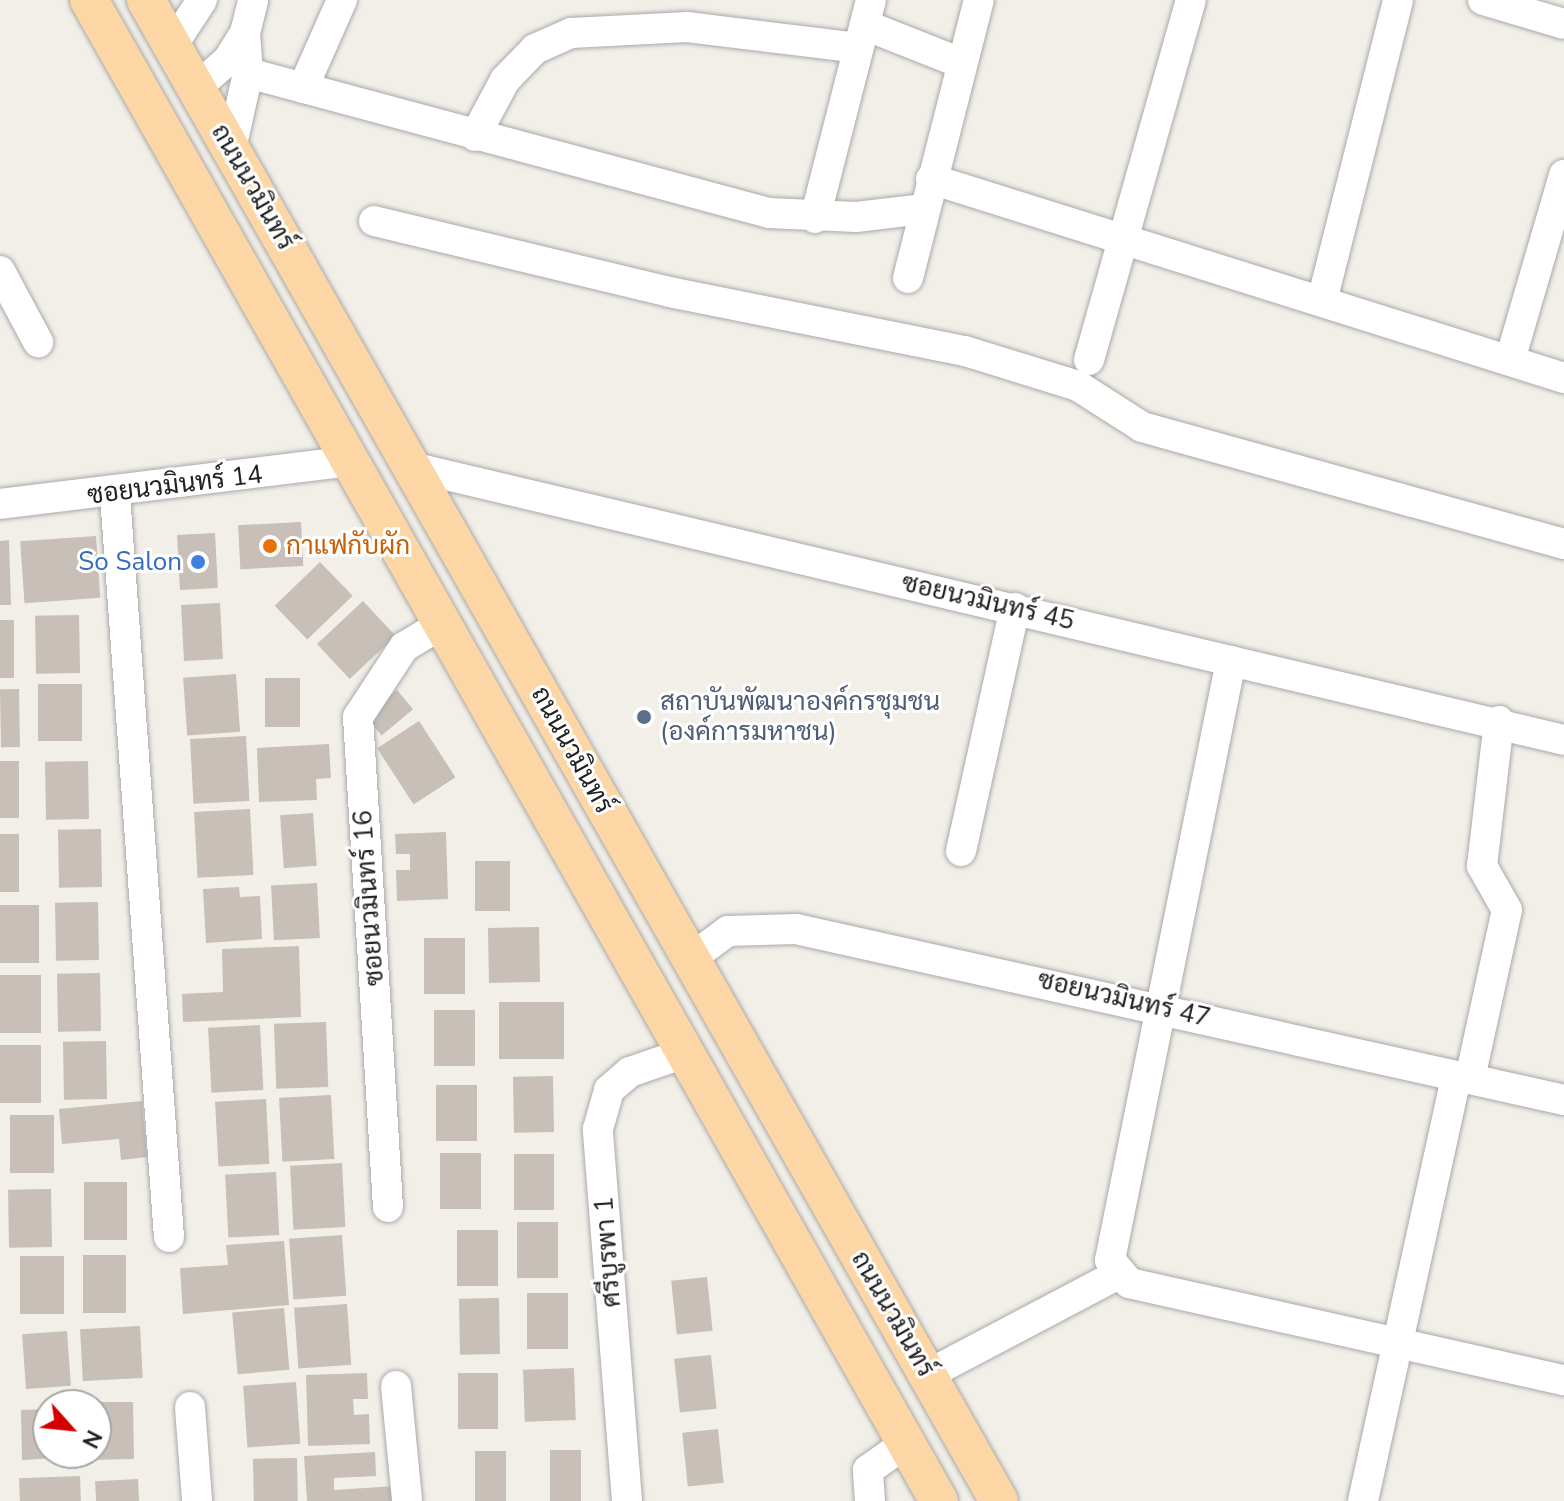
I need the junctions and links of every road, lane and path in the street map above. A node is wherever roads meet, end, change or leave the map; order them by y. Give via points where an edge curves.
1 (89, 0) edge
2 (146, 0) edge
3 (202, 0) edge
4 (253, 0) edge
5 (342, 0) edge
6 (979, 0) edge
7 (1191, 0) edge
8 (1398, 0) edge
9 (1483, 0) edge
10 (865, 24) edge
11 (1564, 24) edge
12 (245, 33) junction
13 (172, 46) junction
14 (961, 63) junction
15 (128, 70) junction
16 (248, 73) junction
17 (196, 88) junction
18 (303, 88) junction
19 (152, 114) junction
20 (475, 136) junction
21 (231, 149) junction
22 (1564, 175) edge
23 (931, 179) junction
24 (923, 209) junction
25 (815, 218) junction
26 (374, 221) dead end
27 (1125, 242) junction
28 (0, 271) edge
29 (908, 278) dead end
30 (1322, 301) junction
31 (38, 342) dead end
32 (1089, 360) dead end
33 (1510, 360) junction
34 (1564, 378) edge
35 (349, 461) junction
36 (412, 467) junction
37 (115, 495) junction
38 (0, 504) edge
39 (1564, 544) edge
40 (1015, 608) junction
41 (442, 624) junction
42 (1231, 661) junction
43 (1499, 721) junction
44 (1564, 740) edge
45 (961, 851) dead end
46 (690, 959) junction
47 (1157, 1005) junction
48 (685, 1053) junction
49 (1463, 1078) junction
50 (1564, 1100) edge
51 (388, 1207) dead end
52 (169, 1237) dead end
53 (1117, 1275) junction
54 (1398, 1340) junction
55 (927, 1375) junction
56 (1564, 1380) edge
57 (396, 1386) dead end
58 (190, 1407) dead end
59 (906, 1443) junction
60 (197, 1501) edge
61 (407, 1501) edge
62 (627, 1501) edge
63 (870, 1501) edge
64 (939, 1501) edge
65 (999, 1501) edge
66 (1363, 1501) edge

1 - 15 main road, ถนนนวมินทร์
2 - 13 main road, ถนนนวมินทร์
3 - 13 street
4 - 12 street
5 - 18 street
6 - 14 street
7 - 27 street
8 - 30 street
9 - 11 street
10 - 14 street
10 - 20 street via 571,33 535,49 505,80
10 - 25 street
12 - 16 street
12 - 17 street
13 - 15 main road
13 - 17 main road, ถนนนวมินทร์
14 - 23 street
15 - 19 main road, ถนนนวมินทร์
16 - 18 street
16 - 21 street
17 - 19 main road
17 - 21 main road, ถนนนวมินทร์
18 - 20 street
19 - 35 main road, ถนนนวมินทร์
20 - 25 street via 670,192
21 - 36 main road, ถนนนวมินทร์
22 - 33 street
23 - 24 street
23 - 27 street
24 - 25 street
24 - 29 street
26 - 39 street via 669,292 965,351 1078,386 1142,427
27 - 30 street
27 - 32 street
28 - 31 street
30 - 33 street
33 - 34 street
35 - 37 street, ซอยนวมินทร์ 14
35 - 41 main road, ถนนนวมินทร์
36 - 40 street, ซอยนวมินทร์ 45
36 - 46 main road, ถนนนวมินทร์
37 - 38 street, ซอยนวมินทร์ 14
37 - 52 street
40 - 42 street, ซอยนวมินทร์ 45
40 - 45 street
41 - 48 main road, ถนนนวมินทร์
41 - 51 street, ซอยนวมินทร์ 16 via 404,647 358,717
42 - 43 street, ซอยนวมินทร์ 45
42 - 47 street
43 - 44 street, ซอยนวมินทร์ 45
43 - 49 street via 1482,866 1507,910
46 - 47 street, ซอยนวมินทร์ 47 via 728,931 796,929
46 - 55 main road, ถนนนวมินทร์
47 - 49 street, ซอยนวมินทร์ 47
47 - 53 street via 1110,1260
48 - 59 main road, ถนนนวมินทร์
48 - 62 street, ศรีบูรพา 1 via 630,1072 609,1090 598,1129
49 - 50 street, ซอยนวมินทร์ 47
49 - 54 street
53 - 54 street via 1129,1283
53 - 55 street
54 - 56 street
54 - 66 street
55 - 65 main road, ถนนนวมินทร์
57 - 61 street
58 - 60 street
59 - 63 street via 868,1470
59 - 64 main road, ถนนนวมินทร์

